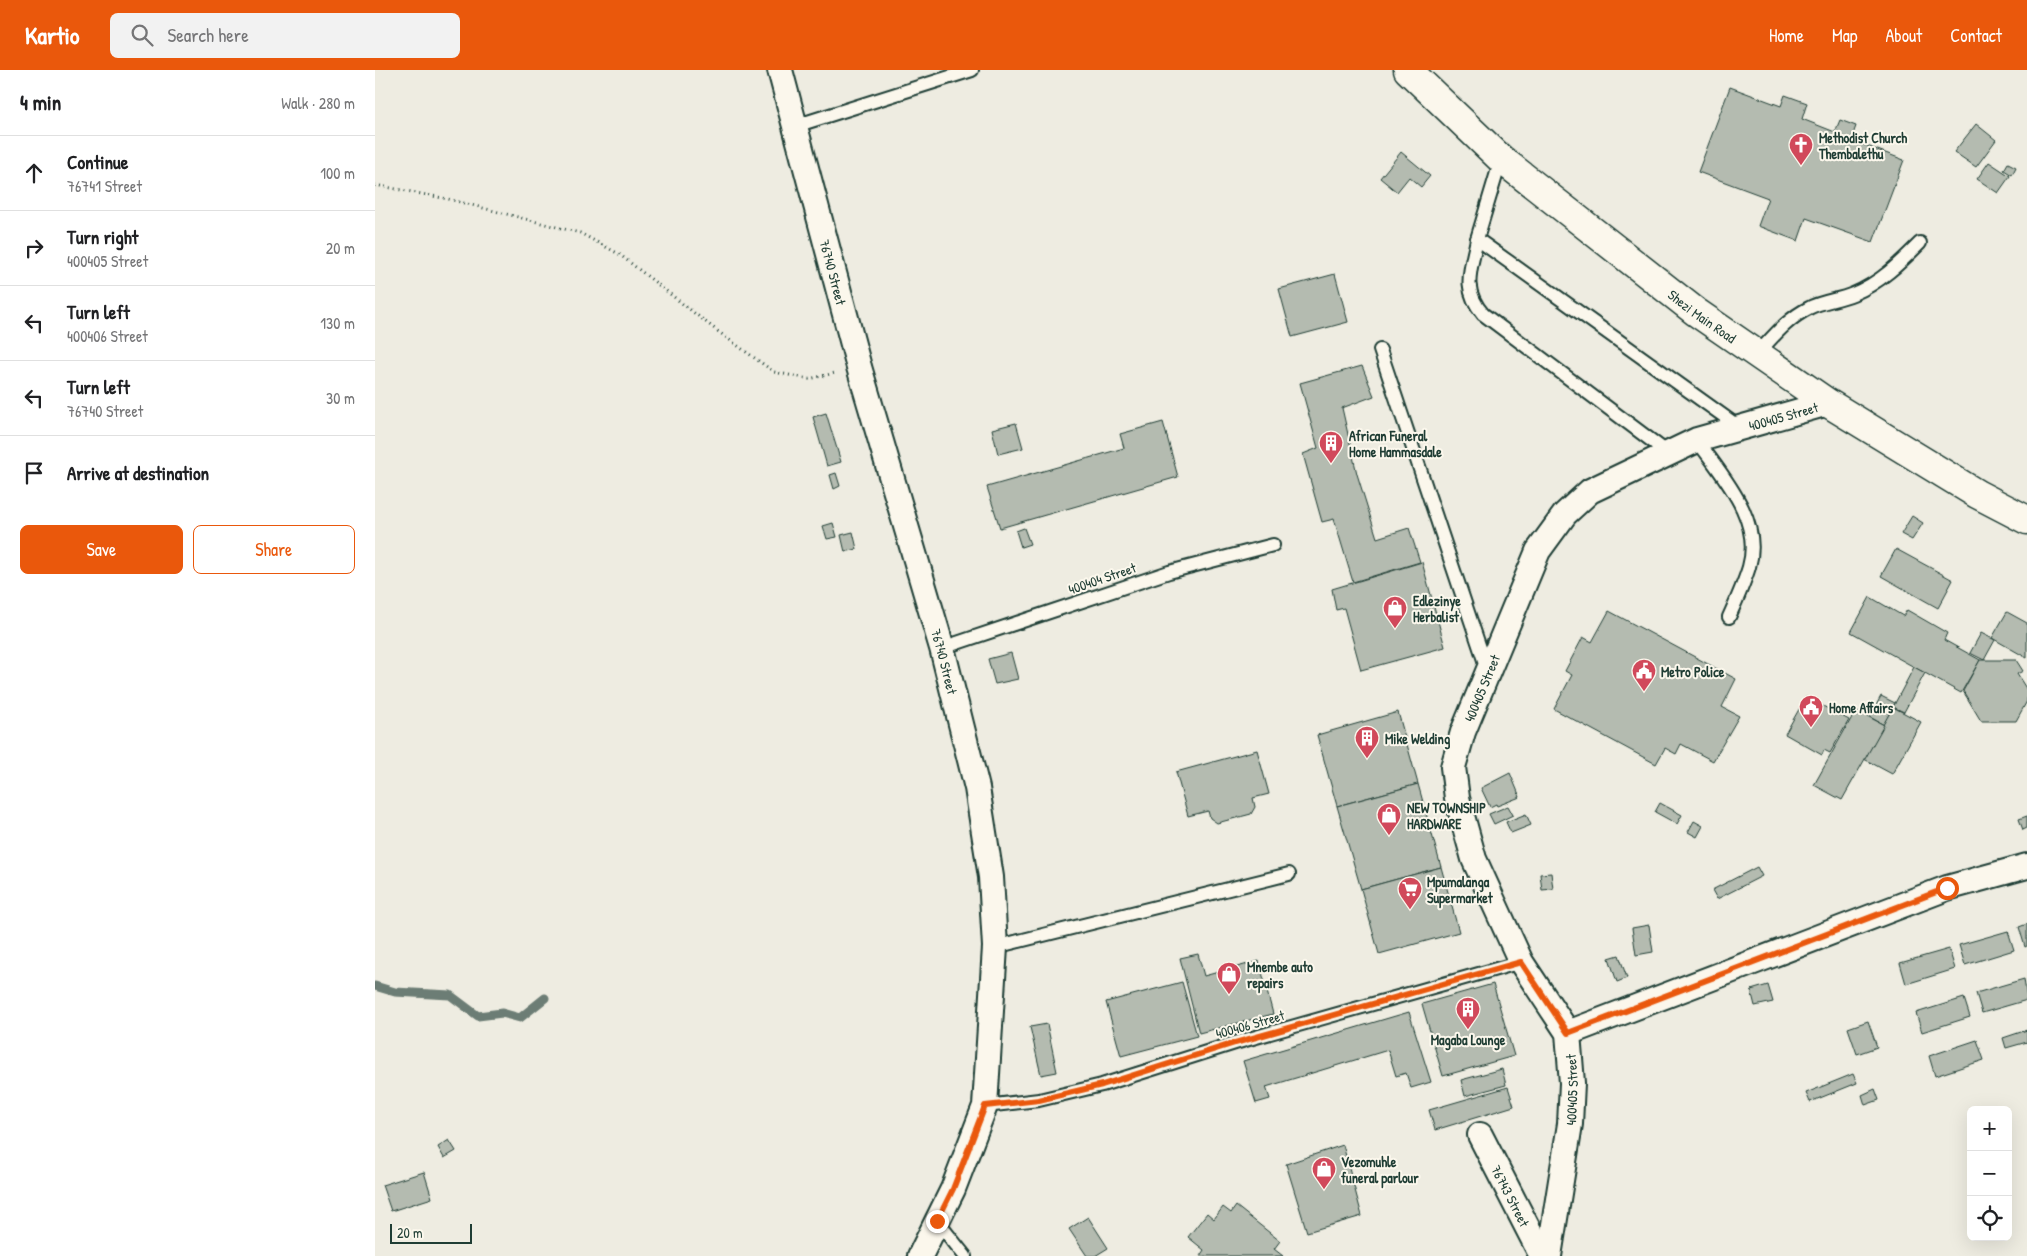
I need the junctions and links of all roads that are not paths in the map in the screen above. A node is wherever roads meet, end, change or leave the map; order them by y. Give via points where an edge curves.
1 (780, 70) edge
2 (972, 70) edge
3 (1408, 70) edge
4 (795, 126) junction
5 (1501, 159) junction
6 (1477, 239) junction
7 (1920, 242) dead end
8 (1380, 350) dead end
9 (1757, 354) junction
10 (1828, 402) junction
11 (1739, 427) junction
12 (1697, 440) junction
13 (1668, 453) junction
14 (2027, 520) edge
15 (1273, 545) dead end
16 (1729, 617) dead end
17 (942, 648) junction
18 (1488, 672) junction
19 (2027, 866) edge
20 (1289, 874) dead end
21 (995, 947) junction
22 (1521, 962) junction
23 (1568, 1033) junction
24 (985, 1106) junction
25 (1480, 1135) dead end
26 (937, 1221) junction
27 (920, 1256) edge
28 (965, 1256) edge
29 (1543, 1256) edge
30 (1549, 1256) edge

1 - 4 street, 76740 Street
2 - 4 lane
3 - 5 street, Shezi Main Road
4 - 17 street, 76740 Street via 859,368
5 - 6 lane
5 - 9 street, Shezi Main Road via 1695,312
6 - 11 lane
6 - 13 lane via 1469,282 1472,301 1483,314
7 - 9 lane via 1900,264 1876,282 1797,315 1783,325
8 - 18 lane
9 - 10 street, Shezi Main Road
10 - 11 street, 400405 Street
10 - 14 street, Shezi Main Road via 1977,494
11 - 12 street, 400405 Street
12 - 13 street, 400405 Street
12 - 16 lane via 1746,514 1751,533 1750,566
13 - 18 street, 400405 Street via 1590,491 1565,514 1538,551
15 - 17 lane, 400404 Street via 1169,572
17 - 21 street, 76740 Street via 977,788 991,877
18 - 22 street, 400405 Street via 1463,732 1453,767 1457,798 1475,858
19 - 23 street via 1947,888
20 - 21 lane
21 - 24 street, 76740 Street
22 - 23 street, 400405 Street
22 - 24 lane, 400406 Street via 1235,1043 1102,1085 1039,1100
23 - 30 street, 400405 Street via 1572,1083 1570,1124
24 - 26 street, 76740 Street
25 - 29 street, 76743 Street
26 - 27 street, 76740 Street
26 - 28 lane

